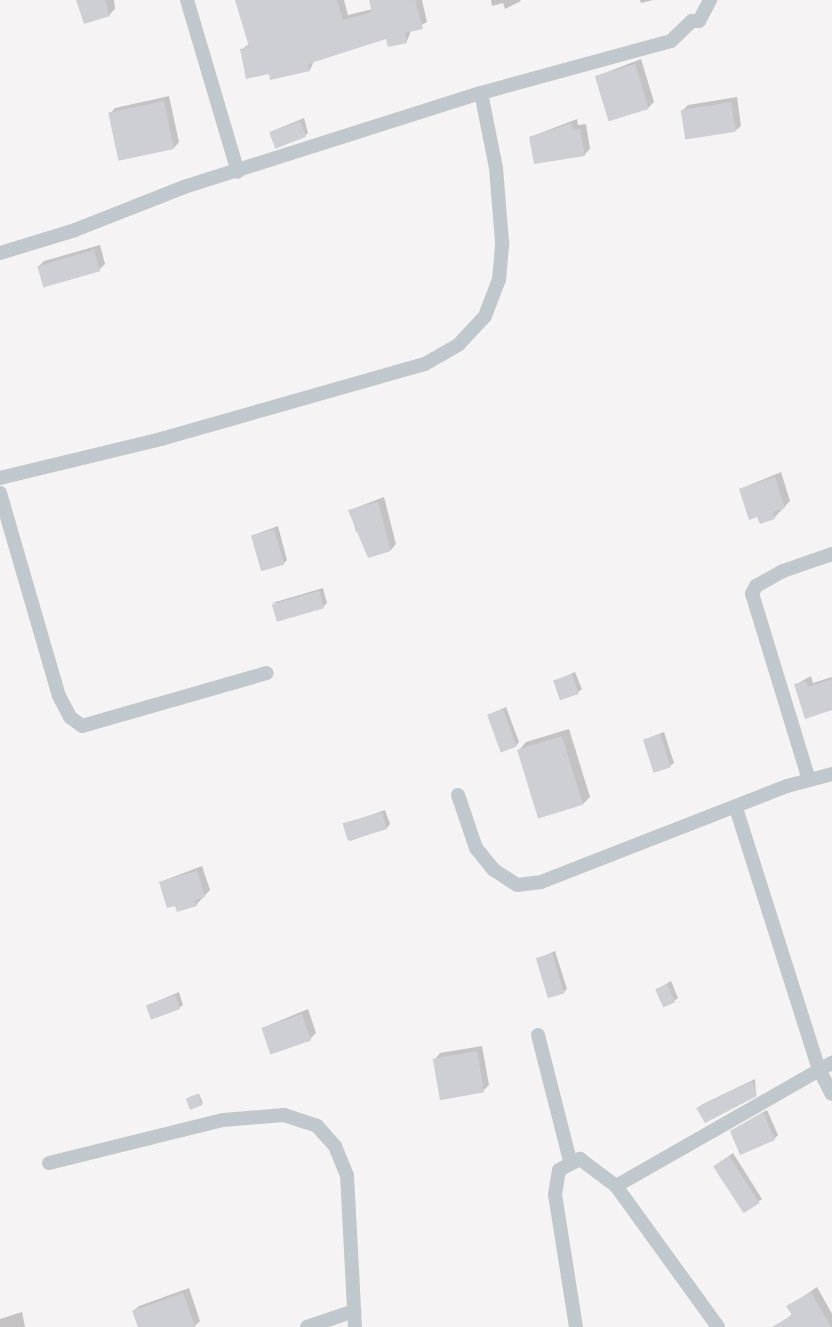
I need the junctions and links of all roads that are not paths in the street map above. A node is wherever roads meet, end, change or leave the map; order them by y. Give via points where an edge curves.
1 (186, 0) edge
2 (710, 0) edge
3 (481, 93) junction
4 (238, 172) junction
5 (0, 253) edge
6 (0, 478) edge
7 (0, 492) edge
8 (832, 554) edge
9 (267, 673) dead end
10 (832, 774) edge
11 (810, 780) junction
12 (458, 795) dead end
13 (736, 808) junction
14 (538, 1035) dead end
15 (826, 1066) edge
16 (832, 1094) edge
17 (570, 1160) junction
18 (49, 1163) dead end
19 (616, 1186) junction
20 (354, 1311) junction
21 (307, 1327) edge
22 (355, 1327) edge
23 (576, 1327) edge
24 (718, 1327) edge

1 - 4 street
2 - 3 street via 699,21 692,20 671,41
3 - 4 street
3 - 6 street via 496,168 502,242 499,280 485,316 459,344 415,366 161,439
4 - 5 street via 184,187
7 - 9 street via 59,696 70,717 82,726
8 - 11 street via 784,571 756,586 752,594
10 - 11 street
11 - 13 street
12 - 13 street via 476,848 494,870 517,885 541,882
13 - 15 street
14 - 17 street
15 - 16 street
15 - 19 street
17 - 19 street via 586,1161
17 - 23 street via 559,1170 555,1195
18 - 20 street via 223,1120 284,1115 317,1126 335,1146 347,1175
19 - 24 street
20 - 21 street
20 - 22 street

